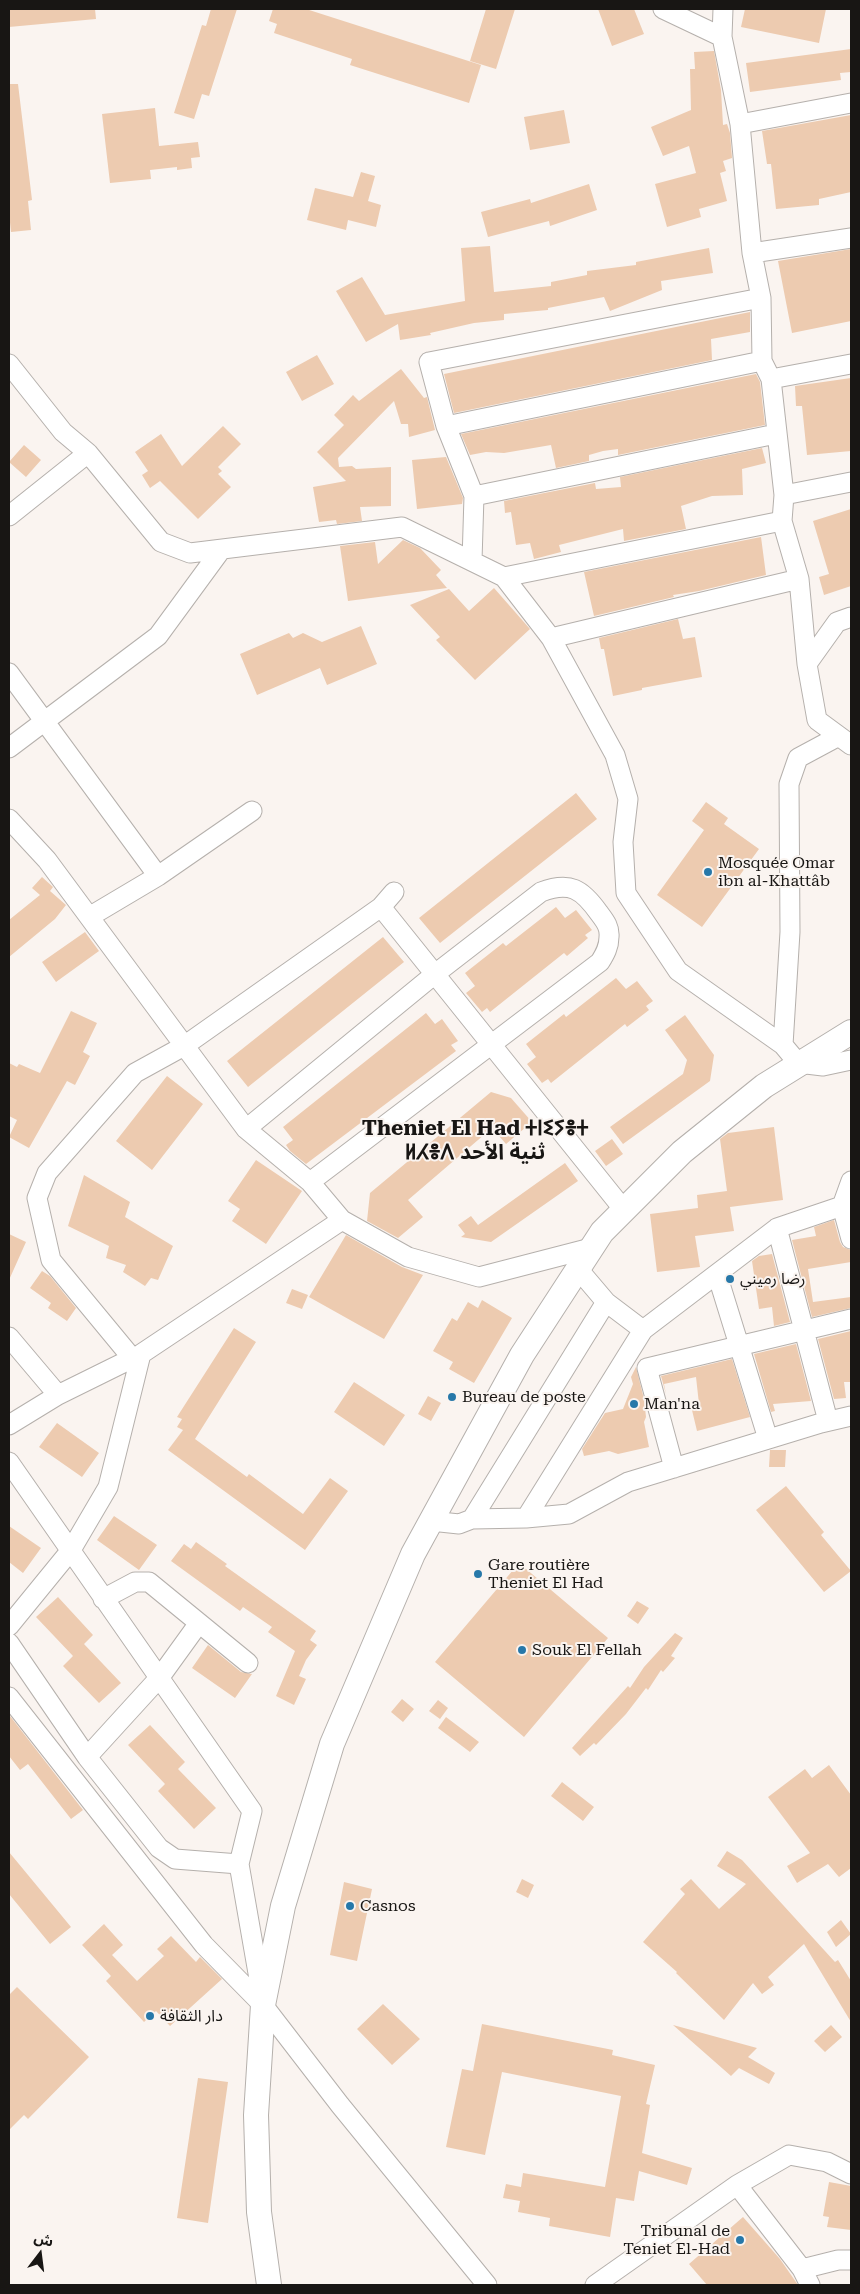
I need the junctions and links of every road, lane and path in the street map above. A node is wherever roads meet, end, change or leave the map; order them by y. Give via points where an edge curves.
1 (663, 9) edge
2 (723, 9) edge
3 (722, 37) junction
4 (851, 102) edge
5 (740, 124) junction
6 (851, 238) edge
7 (752, 253) junction
8 (761, 298) junction
9 (762, 361) junction
10 (9, 364) edge
11 (851, 364) edge
12 (771, 379) junction
13 (446, 426) junction
14 (776, 434) junction
15 (88, 453) junction
16 (851, 482) edge
17 (784, 495) junction
18 (474, 496) junction
19 (9, 516) edge
20 (782, 521) junction
21 (221, 550) junction
22 (472, 561) junction
23 (504, 577) junction
24 (798, 579) junction
25 (851, 617) edge
26 (551, 638) junction
27 (807, 664) junction
28 (9, 672) edge
29 (44, 723) junction
30 (845, 741) edge
31 (9, 748) edge
32 (252, 811) dead end
33 (9, 819) edge
34 (158, 876) junction
35 (394, 892) dead end
36 (381, 907) junction
37 (89, 917) junction
38 (435, 974) junction
39 (851, 1032) edge
40 (492, 1045) junction
41 (184, 1046) junction
42 (791, 1054) junction
43 (851, 1060) edge
44 (246, 1129) junction
45 (851, 1181) edge
46 (310, 1182) junction
47 (847, 1207) edge
48 (624, 1210) junction
49 (342, 1220) junction
50 (776, 1228) junction
51 (851, 1239) edge
52 (592, 1248) junction
53 (578, 1269) junction
54 (717, 1274) junction
55 (606, 1302) junction
56 (851, 1319) edge
57 (643, 1330) junction
58 (803, 1330) junction
59 (9, 1337) edge
60 (739, 1346) junction
61 (137, 1356) junction
62 (58, 1395) junction
63 (851, 1416) edge
64 (828, 1421) junction
65 (9, 1425) edge
66 (768, 1439) junction
67 (9, 1462) edge
68 (674, 1468) junction
69 (526, 1518) junction
70 (472, 1519) junction
71 (431, 1521) junction
72 (71, 1550) junction
73 (103, 1599) junction
74 (199, 1622) junction
75 (9, 1626) edge
76 (9, 1643) edge
77 (248, 1663) dead end
78 (160, 1676) junction
79 (9, 1697) edge
80 (86, 1757) junction
81 (239, 1864) junction
82 (264, 2005) junction
83 (851, 2174) edge
84 (737, 2185) junction
85 (851, 2260) edge
86 (806, 2277) edge
87 (269, 2285) edge
88 (487, 2285) edge
89 (595, 2285) edge

1 - 3 street
2 - 3 street
3 - 5 street
4 - 5 street
5 - 7 street
6 - 7 street
7 - 8 street
8 - 9 street
8 - 13 street via 429,362
9 - 12 street
9 - 13 street
10 - 15 street via 63,432
11 - 12 street
12 - 14 street
13 - 18 street
14 - 17 street
14 - 18 street
15 - 19 street
15 - 21 street via 161,542 190,553
16 - 17 street
17 - 20 street
18 - 22 street
20 - 23 street
20 - 24 street
21 - 22 street via 402,527
21 - 29 street via 158,636
22 - 23 street
23 - 26 street
24 - 26 street
24 - 27 street
25 - 27 street via 837,622
26 - 42 street via 615,754 623,781 628,799 623,842 626,893 678,971
27 - 30 street via 818,720
28 - 29 street
29 - 31 street
29 - 34 street
30 - 42 street via 798,758 789,784
32 - 34 street
33 - 37 street via 47,860
34 - 37 street
35 - 36 street
36 - 38 street
36 - 41 street
37 - 41 street
38 - 40 street
38 - 40 street via 541,892 557,886 573,888 587,896 608,924 608,948 600,962
38 - 44 street
39 - 42 main road
40 - 46 street
40 - 48 street
41 - 44 street
41 - 61 street via 135,1073 46,1173 37,1198 51,1260
42 - 43 street via 823,1066
42 - 48 main road via 764,1086 682,1152
44 - 46 street
45 - 47 street
46 - 49 street
47 - 50 street
47 - 51 street
48 - 52 main road via 602,1232
49 - 52 street via 408,1257 479,1277
49 - 61 street
50 - 54 street
50 - 58 street
52 - 53 main road
53 - 55 street
53 - 71 main road via 522,1355
54 - 57 street
54 - 60 street
55 - 57 street
55 - 70 street
56 - 58 street
57 - 69 street
58 - 60 street
58 - 64 street
59 - 62 street
60 - 66 street
60 - 68 street via 647,1368
61 - 62 street
61 - 72 street via 108,1487
62 - 65 street
63 - 64 street
64 - 66 street
66 - 68 street
67 - 72 street
68 - 69 street via 628,1482 569,1514
69 - 70 street
70 - 71 street via 459,1524
71 - 82 main road via 413,1554 332,1744 283,1906
72 - 73 street
72 - 75 street
73 - 74 street via 134,1582 149,1582
73 - 78 street
74 - 77 street
74 - 78 street
76 - 80 street
78 - 80 street
78 - 81 street via 252,1811
79 - 82 street via 204,1945
80 - 81 street via 159,1848 175,1859
81 - 82 street
82 - 87 main road via 256,2115 259,2212
82 - 88 street via 340,2105
83 - 84 street via 827,2162 789,2155
84 - 86 street
84 - 89 street
85 - 86 street via 838,2260

